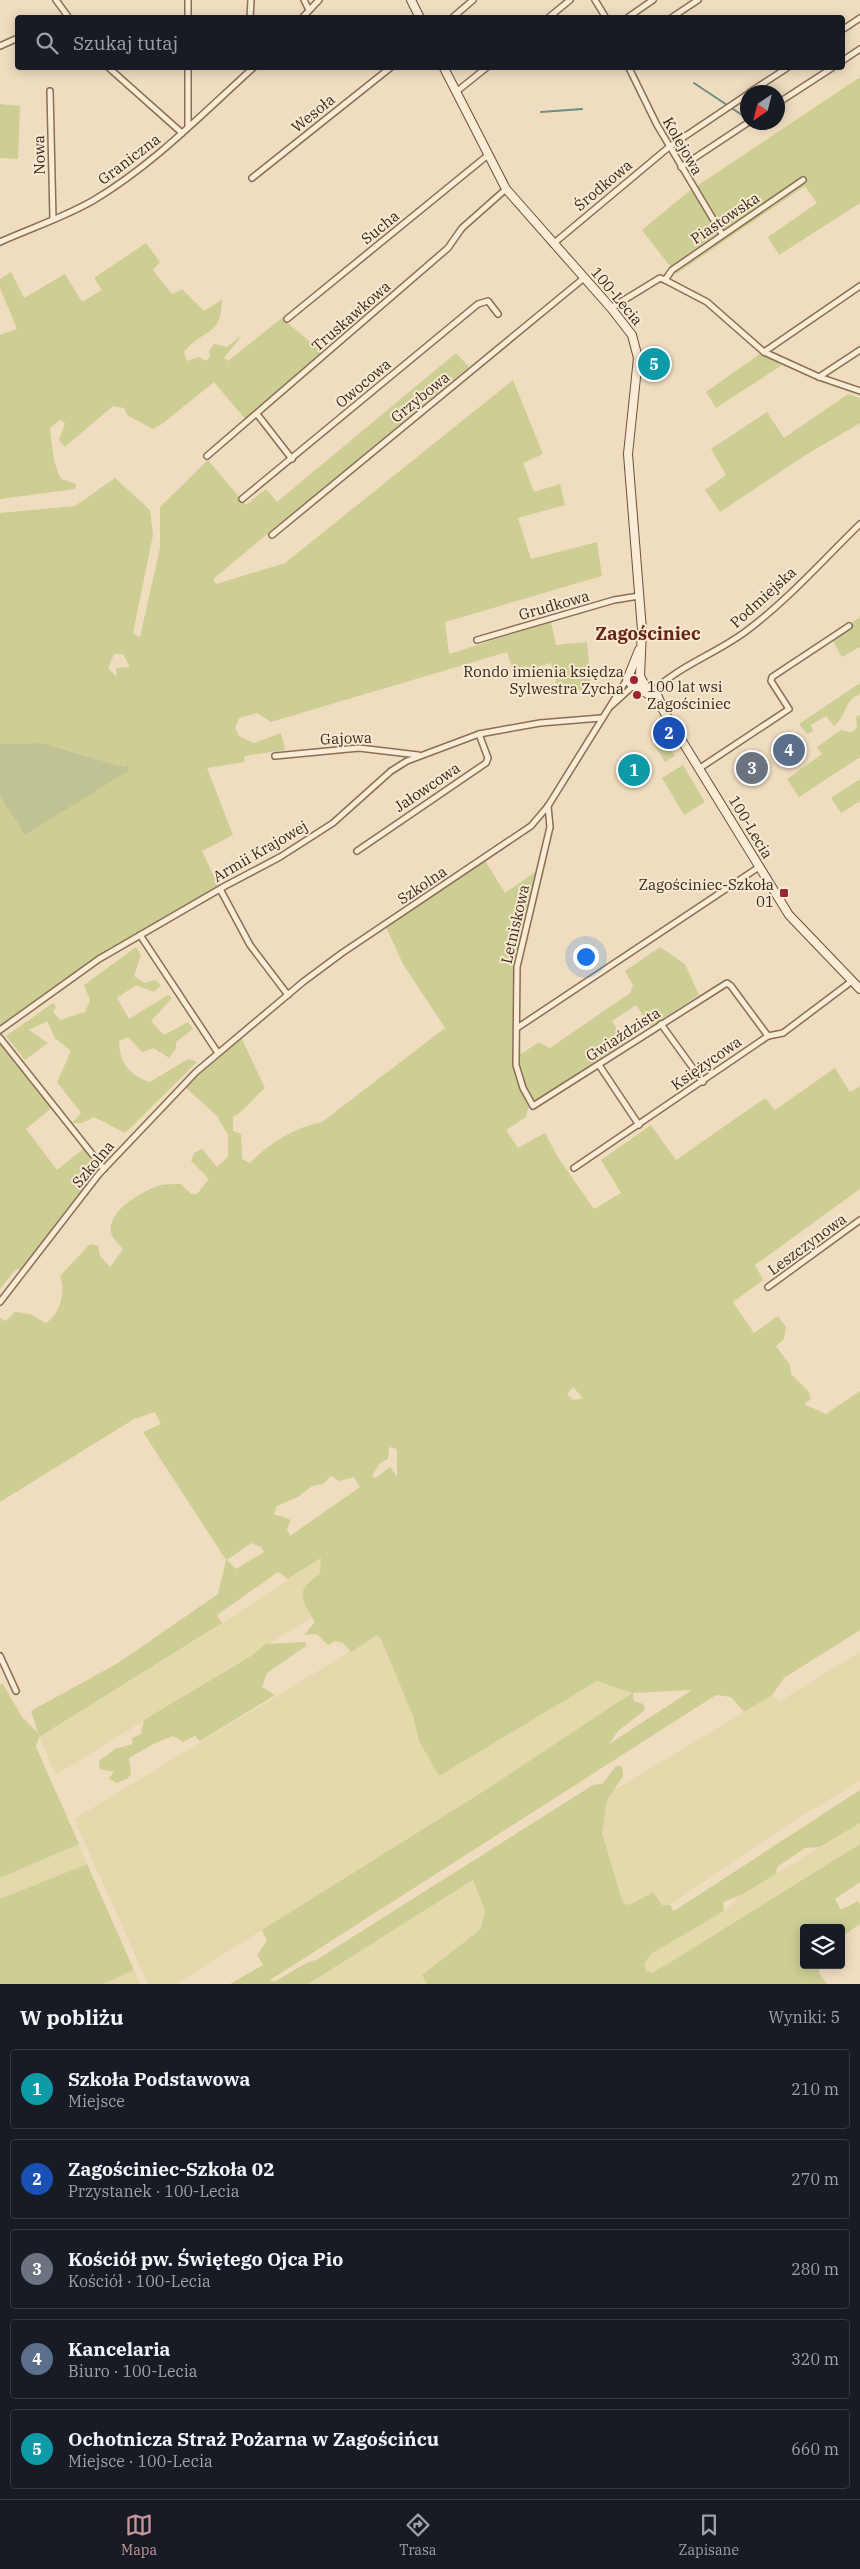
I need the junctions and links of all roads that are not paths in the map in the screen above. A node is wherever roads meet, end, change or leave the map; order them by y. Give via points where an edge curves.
1 (56, 0) edge
2 (188, 0) edge
3 (252, 0) edge
4 (304, 0) edge
5 (319, 0) edge
6 (411, 0) edge
7 (473, 0) edge
8 (570, 0) edge
9 (595, 0) edge
10 (653, 0) edge
11 (698, 0) edge
12 (308, 10) junction
13 (66, 15) edge
14 (188, 15) edge
15 (250, 15) edge
16 (304, 15) edge
17 (418, 15) edge
18 (456, 15) edge
19 (552, 15) edge
20 (604, 15) edge
21 (631, 15) edge
22 (676, 15) edge
23 (860, 18) edge
24 (845, 28) edge
25 (15, 39) edge
26 (0, 46) edge
27 (860, 49) edge
28 (845, 59) edge
29 (111, 70) edge
30 (188, 70) edge
31 (251, 70) edge
32 (387, 70) edge
33 (445, 70) edge
34 (484, 70) edge
35 (630, 70) edge
36 (784, 70) edge
37 (829, 70) edge
38 (761, 85) edge
39 (50, 91) dead end
40 (456, 92) junction
41 (740, 99) edge
42 (785, 99) edge
43 (188, 126) junction
44 (740, 128) edge
45 (182, 133) junction
46 (669, 147) junction
47 (488, 156) junction
48 (681, 167) junction
49 (252, 178) dead end
50 (803, 180) dead end
51 (506, 189) junction
52 (53, 219) junction
53 (722, 234) junction
54 (0, 242) edge
55 (553, 244) junction
56 (584, 278) junction
57 (666, 280) junction
58 (860, 286) edge
59 (611, 308) junction
60 (498, 314) dead end
61 (287, 319) dead end
62 (860, 350) edge
63 (764, 352) junction
64 (818, 377) junction
65 (860, 391) edge
66 (257, 414) junction
67 (207, 456) dead end
68 (292, 458) junction
69 (242, 500) dead end
70 (860, 524) edge
71 (272, 535) dead end
72 (639, 596) junction
73 (849, 626) dead end
74 (477, 640) dead end
75 (641, 643) junction
76 (629, 676) junction
77 (637, 682) junction
78 (651, 693) junction
79 (607, 710) junction
80 (601, 718) junction
81 (479, 734) junction
82 (419, 755) junction
83 (275, 756) dead end
84 (700, 768) junction
85 (548, 806) junction
86 (357, 851) dead end
87 (759, 867) junction
88 (220, 889) junction
89 (140, 935) junction
90 (852, 981) junction
91 (860, 989) edge
92 (288, 995) junction
93 (661, 1024) junction
94 (517, 1028) junction
95 (0, 1030) edge
96 (768, 1036) junction
97 (0, 1038) edge
98 (218, 1053) junction
99 (599, 1065) junction
100 (703, 1082) junction
101 (533, 1106) joint
102 (639, 1125) junction
103 (104, 1168) junction
104 (574, 1168) dead end
105 (860, 1220) edge
106 (768, 1287) dead end
107 (0, 1302) edge
108 (0, 1656) edge
109 (16, 1691) dead end

1 - 13 street
2 - 14 street
3 - 15 street
4 - 12 street
5 - 12 street
6 - 17 street
7 - 18 street
8 - 19 street
9 - 20 street
10 - 21 street
11 - 22 street
12 - 16 street
23 - 24 street
25 - 26 street
27 - 28 street
29 - 45 street
30 - 43 street
31 - 43 street, Graniczna
32 - 49 street, Wesoła
33 - 40 street, 100-Lecia
34 - 40 street
35 - 46 street, Kolejowa
36 - 38 street, Środkowa
37 - 42 street
39 - 52 street, Nowa
40 - 47 street, 100-Lecia
41 - 46 street, Środkowa
43 - 45 street, Graniczna
44 - 48 street
45 - 52 street, Graniczna via 152,160 102,195
46 - 48 street, Kolejowa
46 - 55 street, Środkowa
47 - 51 street, 100-Lecia
47 - 61 street, Sucha
48 - 53 street, Kolejowa
50 - 53 street, Piastowska
51 - 55 street, 100-Lecia
51 - 66 street, Truskawkowa via 462,228 448,248
52 - 54 street, Graniczna
53 - 57 street, Piastowska via 672,270
55 - 56 street, 100-Lecia
56 - 59 street, 100-Lecia
56 - 71 street, Grzybowa
57 - 59 street, Piastowska via 660,278
57 - 63 street via 707,302
58 - 63 street
59 - 72 street, 100-Lecia via 628,328 637,352 628,454
60 - 68 street, Owocowa via 488,301 478,304
62 - 64 street
63 - 64 street
64 - 65 street
66 - 67 street, Truskawkowa
66 - 68 street
68 - 69 street, Owocowa
70 - 78 street, Podmiejska via 755,625 668,678
72 - 74 street, Grudkowa via 614,600
72 - 75 street, 100-Lecia
73 - 84 street via 772,677 771,681 789,709
75 - 76 street, 100-Lecia
75 - 77 street, 100-Lecia
76 - 77 street via 629,684
76 - 77 street via 636,673
76 - 79 street, Szkolna
77 - 78 street, 100-Lecia
77 - 79 street, Szkolna
78 - 84 street, 100-Lecia
79 - 80 street, Szkolna
80 - 81 street, Armii Krajowej via 540,723
80 - 85 street, Szkolna
81 - 82 street, Armii Krajowej
81 - 86 street, Jałowcowa via 488,758 486,763
82 - 83 street, Gajowa via 359,748
82 - 88 street, Armii Krajowej via 391,771 333,823 280,857
84 - 87 street, 100-Lecia
85 - 92 street, Szkolna via 532,826 342,953
85 - 94 street, Letniskowa via 550,827 517,967
87 - 90 street, 100-Lecia via 798,927
87 - 94 street
88 - 89 street, Armii Krajowej
88 - 92 street via 250,945
89 - 95 street, Armii Krajowej via 99,959
89 - 98 street
90 - 91 street, 100-Lecia
90 - 96 street, Księżycowa via 783,1033
92 - 98 street, Szkolna
93 - 96 street, Gwiaździsta via 727,983
93 - 99 street, Gwiaździsta
93 - 100 street
94 - 101 street, Letniskowa via 516,1065 522,1088
96 - 100 street, Księżycowa
97 - 103 street
98 - 103 street, Szkolna via 183,1084
99 - 101 street, Gwiaździsta
99 - 102 street
100 - 102 street, Księżycowa
102 - 104 street, Księżycowa
103 - 107 street, Szkolna
105 - 106 street, Leszczynowa
108 - 109 street

